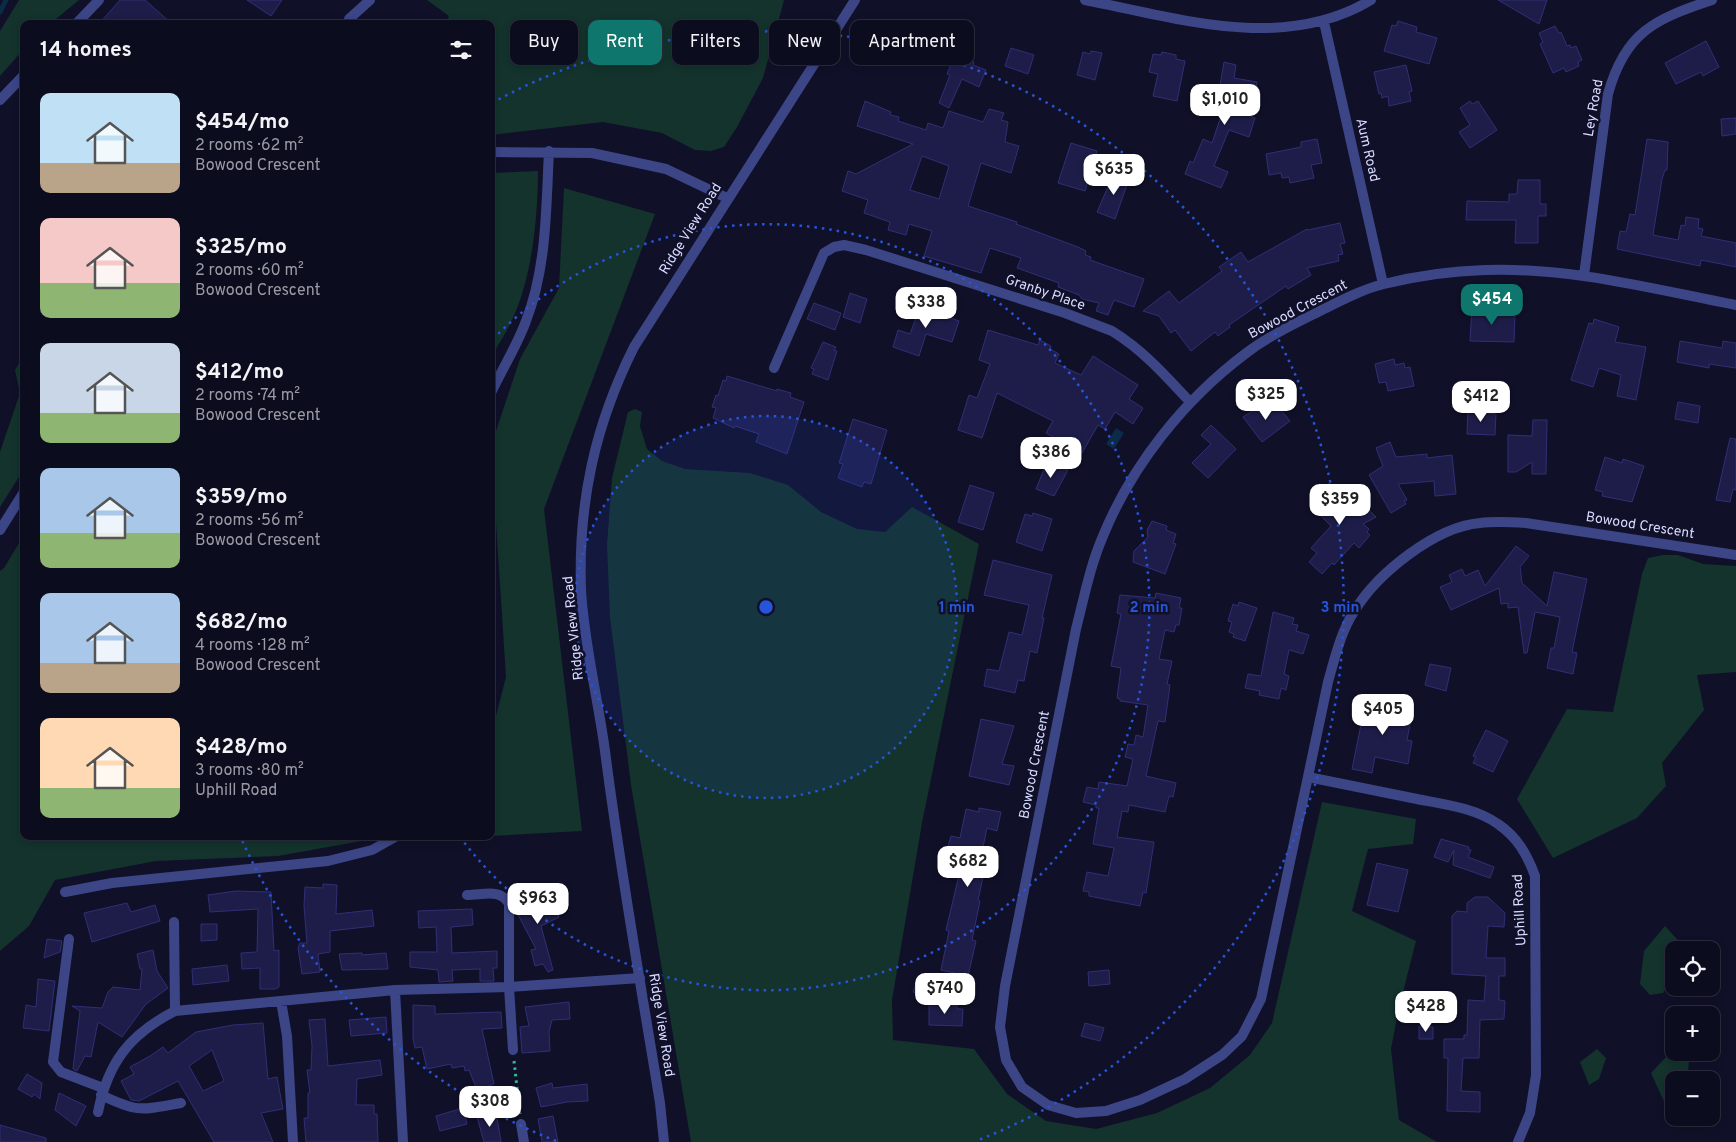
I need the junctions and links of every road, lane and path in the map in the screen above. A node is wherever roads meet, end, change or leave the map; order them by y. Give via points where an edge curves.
1 (100, 0) edge
2 (370, 0) edge
3 (855, 0) edge
4 (1085, 0) edge
5 (1371, 0) edge
6 (1712, 0) edge
7 (350, 19) dead end
8 (80, 20) edge
9 (1324, 22) junction
10 (20, 79) edge
11 (0, 100) edge
12 (549, 151) junction
13 (495, 152) edge
14 (727, 198) junction
15 (1584, 275) junction
16 (1383, 284) junction
17 (1736, 305) edge
18 (774, 368) dead end
19 (495, 385) edge
20 (1190, 402) junction
21 (20, 498) edge
22 (0, 530) edge
23 (1736, 555) edge
24 (1308, 777) junction
25 (390, 840) edge
26 (65, 892) dead end
27 (467, 895) dead end
28 (174, 922) dead end
29 (69, 939) dead end
30 (640, 978) junction
31 (509, 987) junction
32 (395, 990) junction
33 (281, 1001) junction
34 (175, 1011) junction
35 (514, 1054) joint
36 (102, 1092) junction
37 (181, 1103) dead end
38 (98, 1112) dead end
39 (519, 1112) dead end
40 (521, 1124) dead end
41 (293, 1142) edge
42 (404, 1142) edge
43 (524, 1142) edge
44 (664, 1142) edge
45 (1518, 1142) edge

1 - 8 street
2 - 7 street
3 - 14 street, Ridge View Road
4 - 9 street via 1237,28 1276,29
5 - 9 street
6 - 15 street, Ley Road via 1665,17 1643,32 1626,49 1615,69 1608,94
9 - 16 street, Aum Road
10 - 11 street
12 - 13 street
12 - 14 street via 592,153 666,169
12 - 19 street via 543,257 535,293 526,322
14 - 30 street, Ridge View Road via 638,339 622,371 598,432 586,488 581,591 617,848
15 - 16 street, Bowood Crescent via 1484,270
15 - 17 street, Bowood Crescent
16 - 20 street, Bowood Crescent via 1347,298 1270,337
18 - 20 street, Granby Place via 824,253 834,246 844,245 1112,331 1131,342 1153,362
20 - 24 street, Bowood Crescent via 1147,456 1120,501 1090,571 1005,986 1000,1027 1006,1060 1022,1086 1048,1105 1076,1113 1106,1112 1185,1079 1222,1055 1242,1036 1261,1000
21 - 22 street
23 - 24 street, Bowood Crescent via 1526,523 1478,523 1446,534 1406,555 1377,581 1354,611 1333,662
24 - 45 street, Uphill Road via 1477,814 1496,822 1509,833 1529,860 1535,876 1536,1075 1530,1113
25 - 26 street via 372,850 328,861 112,882
27 - 31 street via 500,894 506,897 509,904
28 - 34 street
29 - 36 street via 53,1062 61,1072
30 - 31 street
30 - 44 street, Ridge View Road
31 - 32 street
31 - 35 street
32 - 33 street
32 - 42 street
33 - 34 street
33 - 41 street via 287,1036
34 - 36 street via 145,1029 127,1045 114,1063
35 - 39 path
36 - 37 street via 137,1110
36 - 38 street
40 - 43 street

